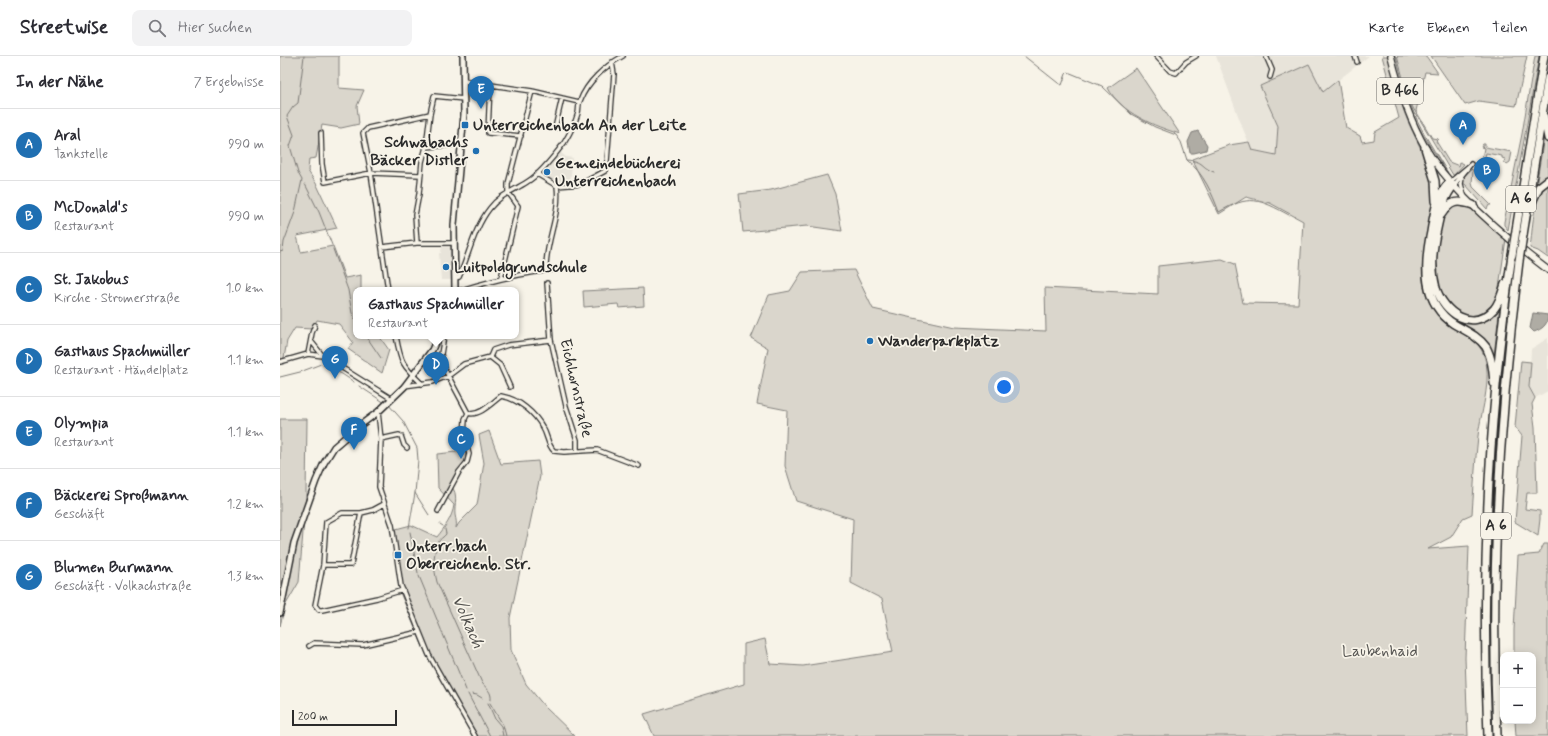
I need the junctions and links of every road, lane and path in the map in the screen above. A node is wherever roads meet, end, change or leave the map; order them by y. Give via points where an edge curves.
1 (463, 56) edge
2 (623, 56) edge
3 (1156, 56) edge
4 (1196, 56) edge
5 (1266, 56) edge
6 (1355, 56) edge
7 (1391, 56) edge
8 (1544, 56) edge
9 (612, 62) junction
10 (1357, 62) dead end
11 (1270, 77) dead end
12 (1548, 78) edge
13 (464, 81) junction
14 (490, 85) junction
15 (532, 91) junction
16 (562, 98) junction
17 (464, 99) junction
18 (579, 102) junction
19 (1543, 105) junction
20 (430, 114) junction
21 (555, 128) dead end
22 (321, 133) dead end
23 (521, 136) junction
24 (1548, 138) edge
25 (462, 144) junction
26 (426, 148) junction
27 (1426, 148) junction
28 (371, 173) junction
29 (420, 174) junction
30 (537, 174) junction
31 (1463, 176) junction
32 (1548, 180) edge
33 (1452, 184) junction
34 (558, 186) junction
35 (508, 192) junction
36 (1466, 198) junction
37 (1473, 205) junction
38 (1436, 206) junction
39 (1526, 215) junction
40 (1439, 218) junction
41 (454, 243) junction
42 (417, 244) junction
43 (382, 247) junction
44 (562, 269) dead end
45 (546, 270) junction
46 (1548, 270) edge
47 (1510, 273) junction
48 (455, 278) junction
49 (501, 278) junction
50 (547, 283) dead end
51 (388, 287) edge
52 (455, 287) edge
53 (471, 287) edge
54 (315, 325) dead end
55 (397, 339) edge
56 (437, 339) edge
57 (444, 339) edge
58 (551, 340) junction
59 (311, 341) junction
60 (308, 354) junction
61 (323, 356) junction
62 (490, 357) junction
63 (280, 362) edge
64 (412, 375) junction
65 (448, 376) junction
66 (422, 384) junction
67 (404, 387) junction
68 (510, 387) dead end
69 (391, 400) junction
70 (1495, 402) junction
71 (378, 412) junction
72 (468, 413) junction
73 (381, 439) junction
74 (407, 448) dead end
75 (578, 451) junction
76 (639, 466) dead end
77 (384, 504) junction
78 (438, 511) dead end
79 (361, 513) junction
80 (323, 564) junction
81 (403, 590) junction
82 (280, 613) edge
83 (419, 632) junction
84 (309, 646) dead end
85 (475, 736) edge
86 (1488, 736) edge
87 (1497, 736) edge

1 - 13 main road
2 - 9 street
3 - 4 street via 1170,71 1176,73
5 - 11 street via 1272,70
6 - 10 street
7 - 27 main road, B 466 via 1406,107
8 - 47 highway, A 6, bridge
9 - 18 street via 586,89
9 - 34 street via 614,74 605,170 581,184
12 - 19 highway, A 6
13 - 14 street
13 - 17 main road
14 - 15 street
14 - 23 street via 488,133
15 - 16 street
15 - 23 street
16 - 18 street
16 - 21 street
17 - 20 street via 434,96
17 - 25 main road
18 - 30 street via 573,128
19 - 24 highway
19 - 39 highway, A 6
20 - 26 street
20 - 28 street via 368,128 363,133
22 - 28 street via 325,182
23 - 35 street
25 - 26 street
25 - 41 main road
26 - 29 street
27 - 33 main road, B 466
27 - 38 highway via 1435,182
28 - 29 street
28 - 43 street
29 - 42 street via 415,214
30 - 34 street
30 - 35 street
31 - 33 street
31 - 33 street via 1471,164
31 - 36 street via 1461,184
32 - 39 highway via 1539,187
33 - 36 main road, B 466
33 - 38 highway via 1442,191
33 - 40 highway
34 - 45 street
35 - 48 street via 482,219 459,277
35 - 49 street via 518,206
36 - 37 main road, B 466
37 - 40 highway via 1460,201 1453,203
37 - 46 main road, B 466
38 - 70 highway via 1426,264 1430,293 1442,314 1476,336 1486,348 1491,359
39 - 87 highway, A 6, bridge via 1505,382 1498,480 1494,627
40 - 47 highway via 1432,251 1433,274 1442,303 1451,313 1469,319 1488,314 1497,304
41 - 42 street
41 - 48 main road
42 - 43 street
43 - 51 street
44 - 45 street
45 - 49 street
47 - 70 highway, A 6
48 - 52 main road
49 - 53 street
50 - 58 street, Eichhornstraße
54 - 59 street
55 - 64 street via 400,358
56 - 64 main road via 432,350
57 - 65 street via 441,354
58 - 62 street via 508,344 493,350
58 - 75 street, Eichhornstraße
59 - 60 street
59 - 61 street
60 - 61 street
60 - 63 street
61 - 69 street
62 - 65 street via 464,364
62 - 68 street via 500,365
64 - 66 street
64 - 67 main road
65 - 66 street
65 - 72 street
66 - 67 street
67 - 69 main road
69 - 71 main road
70 - 86 highway, A 6 via 1487,555
71 - 73 street
71 - 82 main road via 334,447 324,463 289,564
72 - 75 street via 479,413 501,396 509,398 536,416 554,451
72 - 78 street via 464,437 469,454 467,462
73 - 74 street via 399,435
73 - 77 street via 379,487
75 - 76 street via 597,450
77 - 79 street
77 - 81 street via 392,525
79 - 80 street via 342,513 326,522
79 - 80 street via 351,565
80 - 81 street via 315,601 316,608 322,610
81 - 83 street
83 - 84 street via 363,645
83 - 85 street via 429,655

